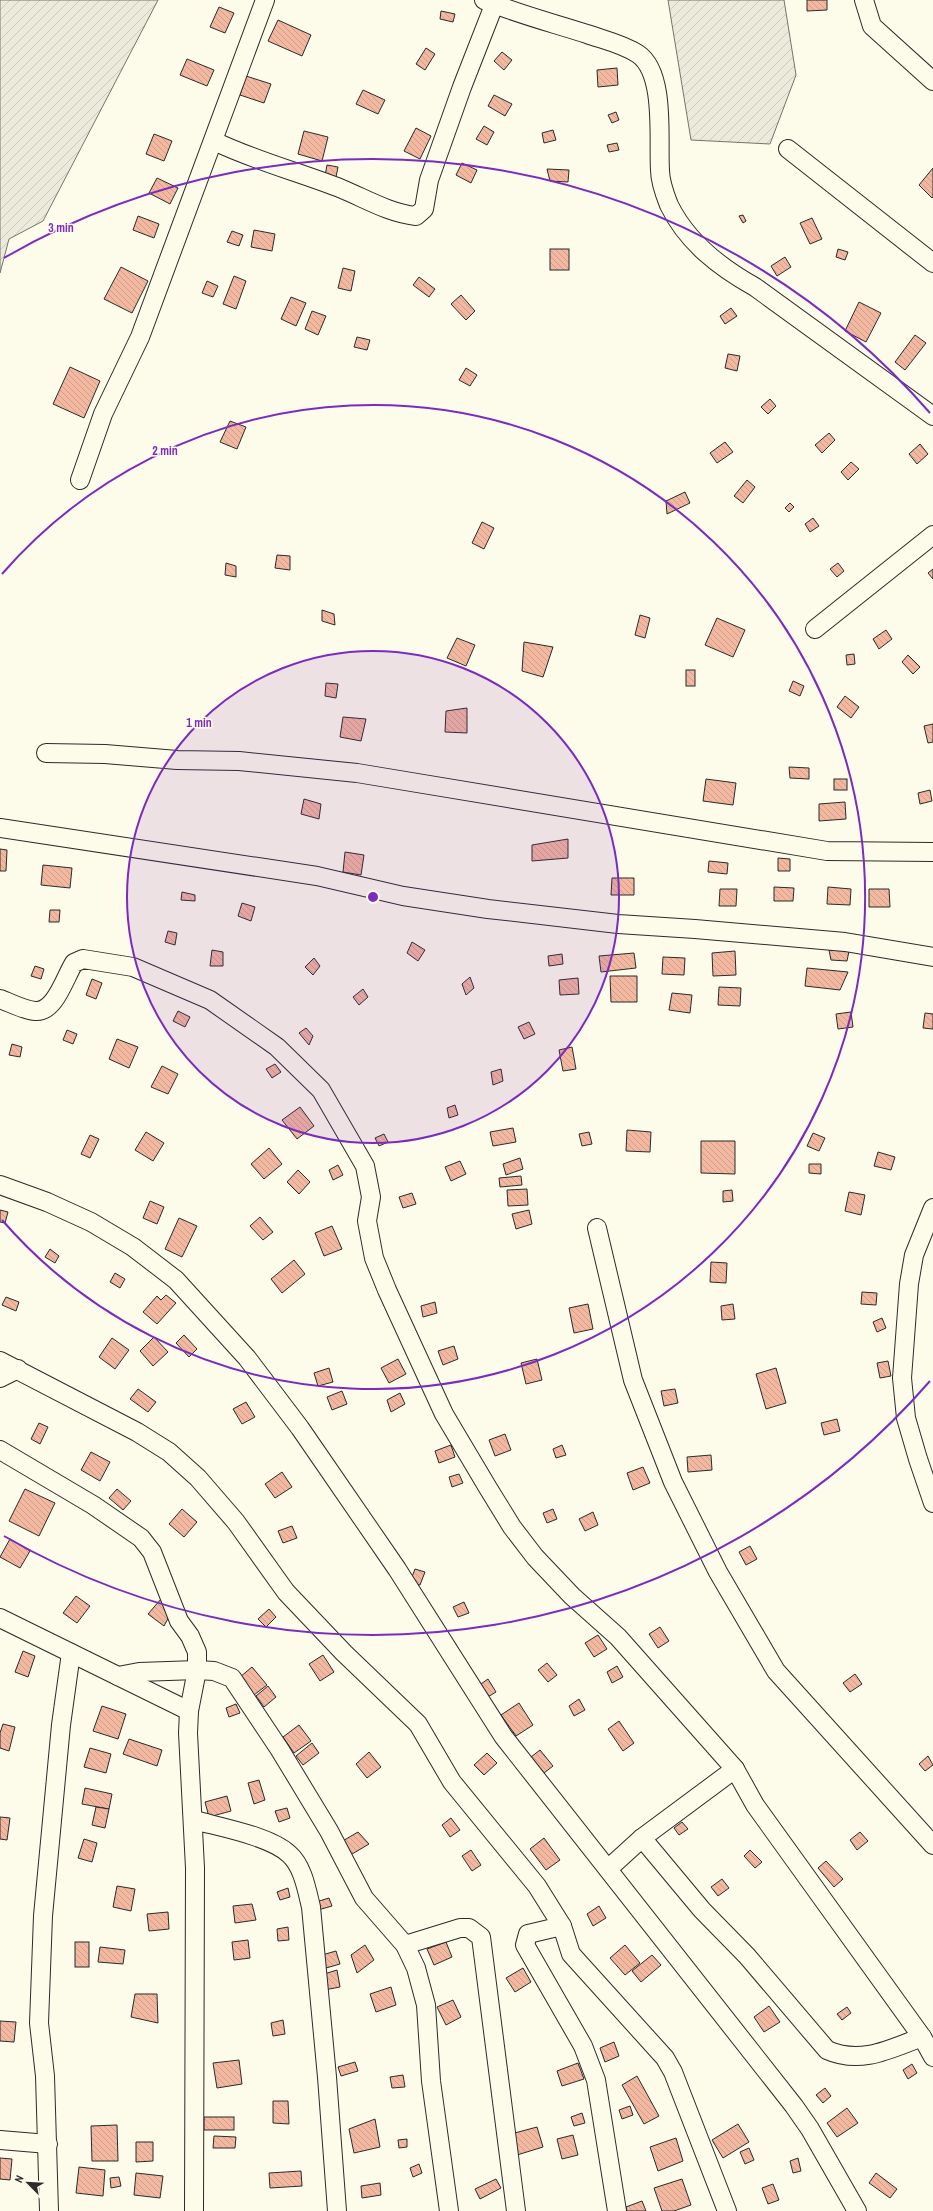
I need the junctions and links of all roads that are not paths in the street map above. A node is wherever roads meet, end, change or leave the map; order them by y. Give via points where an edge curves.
1 (265, 0) edge
2 (864, 0) edge
3 (491, 1) edge
4 (933, 81) edge
5 (214, 141) junction
6 (788, 149) dead end
7 (933, 263) edge
8 (933, 416) edge
9 (80, 480) dead end
10 (933, 535) edge
11 (815, 630) dead end
12 (46, 753) dead end
13 (0, 828) edge
14 (933, 852) edge
15 (933, 956) edge
16 (0, 999) edge
17 (0, 1185) edge
18 (933, 1208) edge
19 (597, 1228) dead end
20 (0, 1361) edge
21 (18, 1369) junction
22 (0, 1378) edge
23 (0, 1450) edge
24 (933, 1503) edge
25 (0, 1618) edge
26 (71, 1653) junction
27 (197, 1670) junction
28 (118, 1676) junction
29 (189, 1711) junction
30 (735, 1769) junction
31 (194, 1820) junction
32 (642, 1838) junction
33 (933, 1845) edge
34 (608, 1869) junction
35 (562, 1926) junction
36 (405, 1945) junction
37 (922, 2037) junction
38 (933, 2057) edge
39 (0, 2140) edge
40 (48, 2144) junction
41 (49, 2211) edge
42 (194, 2211) edge
43 (337, 2211) edge
44 (450, 2211) edge
45 (516, 2211) edge
46 (617, 2211) edge
47 (727, 2211) edge
48 (857, 2211) edge

1 - 5 street
2 - 4 street via 872,26
3 - 5 street via 430,180 424,208 416,216 400,215 341,189 237,152
3 - 8 street via 615,44 639,55 651,70 658,100 660,172 669,204 682,227 703,251 728,272 755,287
5 - 9 street via 140,337 104,414
6 - 7 street
10 - 11 street
12 - 14 street via 239,762 357,774 820,850
13 - 15 street via 317,876 403,896 488,909 618,924 845,942
16 - 30 street via 36,1011 48,1007 59,993 74,963 83,959 133,967 210,1000 277,1047 322,1090 365,1166 371,1197 368,1221 374,1258 387,1290 444,1414 488,1488 512,1527 535,1557 572,1596 618,1637
17 - 34 street via 91,1222 133,1247 176,1280 247,1358 300,1428 397,1568 503,1736
18 - 24 street via 913,1262 902,1378 906,1418
19 - 33 street via 633,1380 673,1482 718,1572 776,1672
20 - 21 street
21 - 22 street
21 - 35 street via 137,1432 169,1452 198,1478 236,1522 286,1592 344,1653 418,1724 452,1782 538,1886
23 - 27 street via 93,1505 141,1538 156,1561 179,1621 195,1646
25 - 26 street
26 - 28 street
26 - 40 street via 61,1725 42,1916 39,2023 45,2076
27 - 28 street via 139,1672
27 - 29 street
27 - 36 street via 225,1674 235,1681 329,1831 364,1898
28 - 29 street
29 - 31 street via 188,1747
30 - 32 street
30 - 37 street via 755,1805
31 - 42 street
31 - 43 street via 254,1836 280,1848 296,1863 307,1888 328,2076
32 - 34 street
32 - 37 street via 702,1910 747,1956 827,2050 844,2056 876,2053
34 - 48 street via 794,2106
35 - 46 street via 528,1934 525,1945 583,2046 596,2080
35 - 47 street via 571,1954 670,2065
36 - 44 street via 416,1968 426,2005 431,2081
36 - 45 street via 460,1928 469,1928 481,1937
37 - 38 street
39 - 40 street
40 - 41 street

